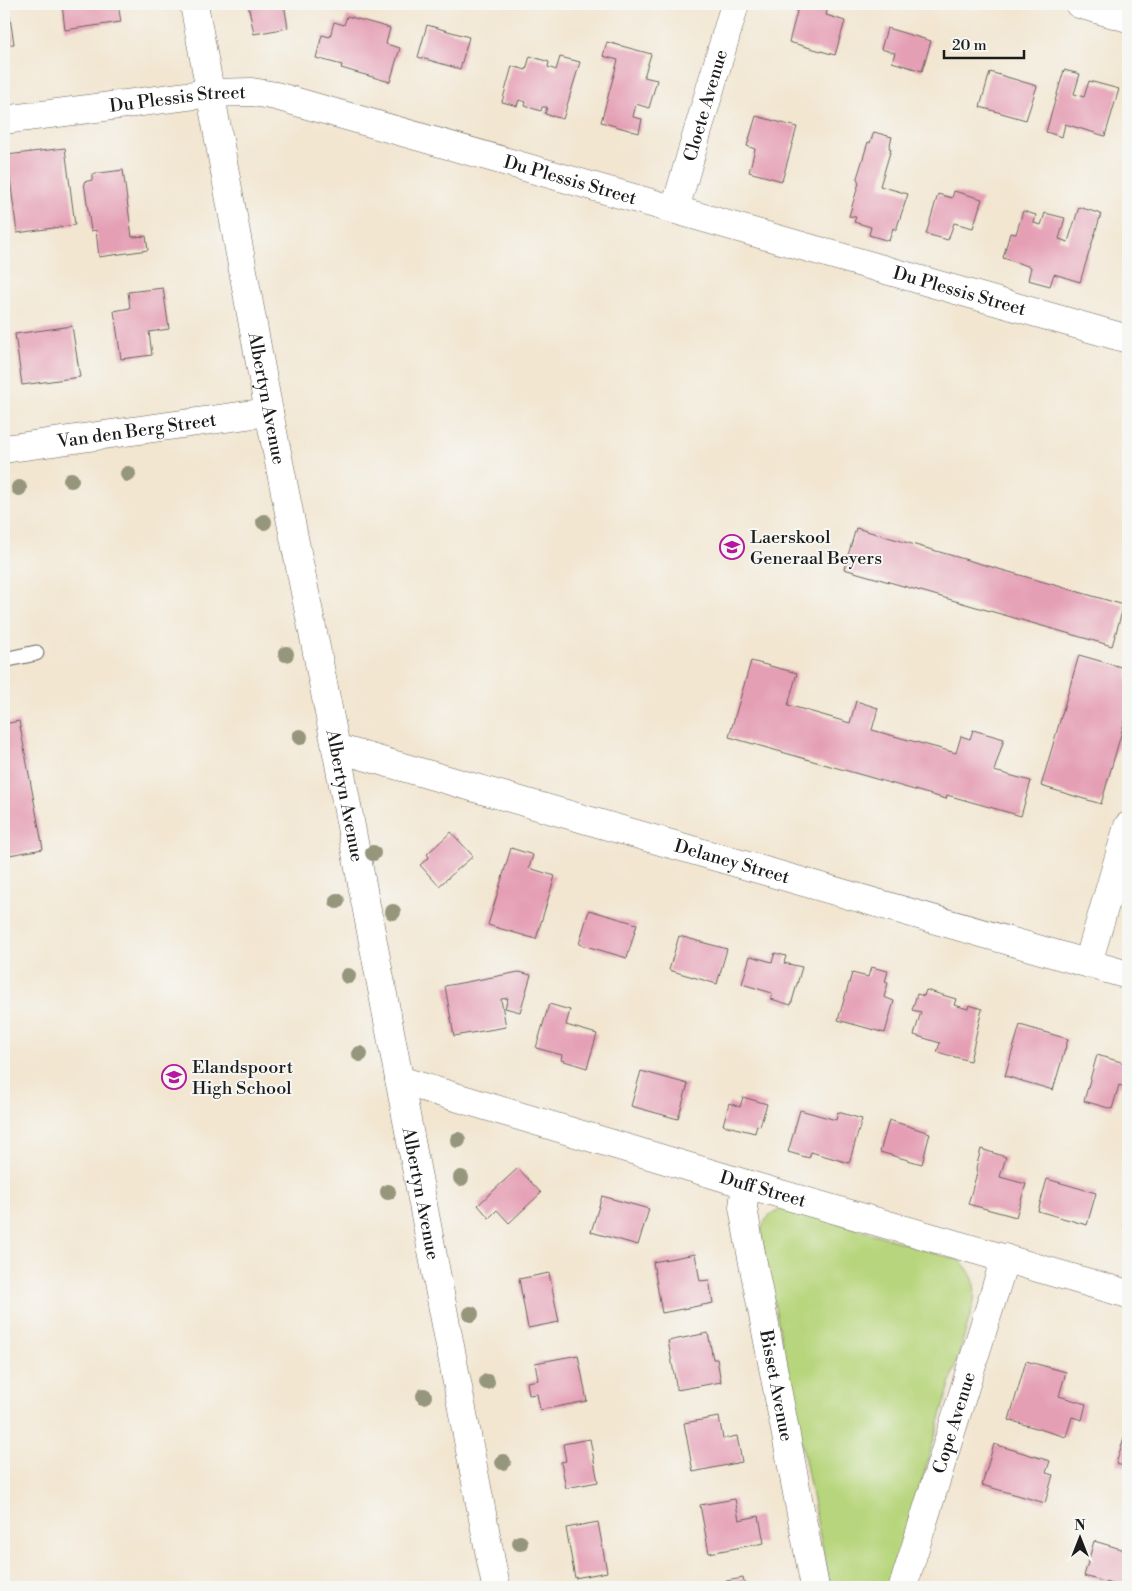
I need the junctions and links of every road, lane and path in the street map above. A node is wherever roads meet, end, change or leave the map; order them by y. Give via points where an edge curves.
1 (194, 4) edge
2 (735, 4) edge
3 (1079, 4) edge
4 (1128, 18) edge
5 (210, 93) junction
6 (4, 120) edge
7 (675, 209) junction
8 (1128, 340) edge
9 (269, 412) junction
10 (4, 448) edge
11 (36, 653) dead end
12 (4, 660) edge
13 (336, 748) junction
14 (1128, 826) edge
15 (1088, 963) junction
16 (1128, 974) edge
17 (400, 1080) junction
18 (746, 1184) junction
19 (1005, 1258) junction
20 (1128, 1294) edge
21 (496, 1587) edge
22 (815, 1587) edge
23 (903, 1587) edge

1 - 5 street, Albertyn Avenue
2 - 7 street, Cloete Avenue
3 - 4 street
5 - 6 street, Du Plessis Street
5 - 7 street, Du Plessis Street via 252,92 276,96
5 - 9 street, Albertyn Avenue
7 - 8 street, Du Plessis Street
9 - 10 street, Van den Berg Street
9 - 13 street, Albertyn Avenue
11 - 12 lane
13 - 15 street, Delaney Street
13 - 17 street, Albertyn Avenue
14 - 15 street
15 - 16 street, Delaney Street
17 - 18 street, Duff Street
17 - 21 street, Albertyn Avenue
18 - 19 street, Duff Street
18 - 22 street, Bisset Avenue via 743,1207 748,1242
19 - 20 street, Duff Street
19 - 23 street, Cope Avenue

